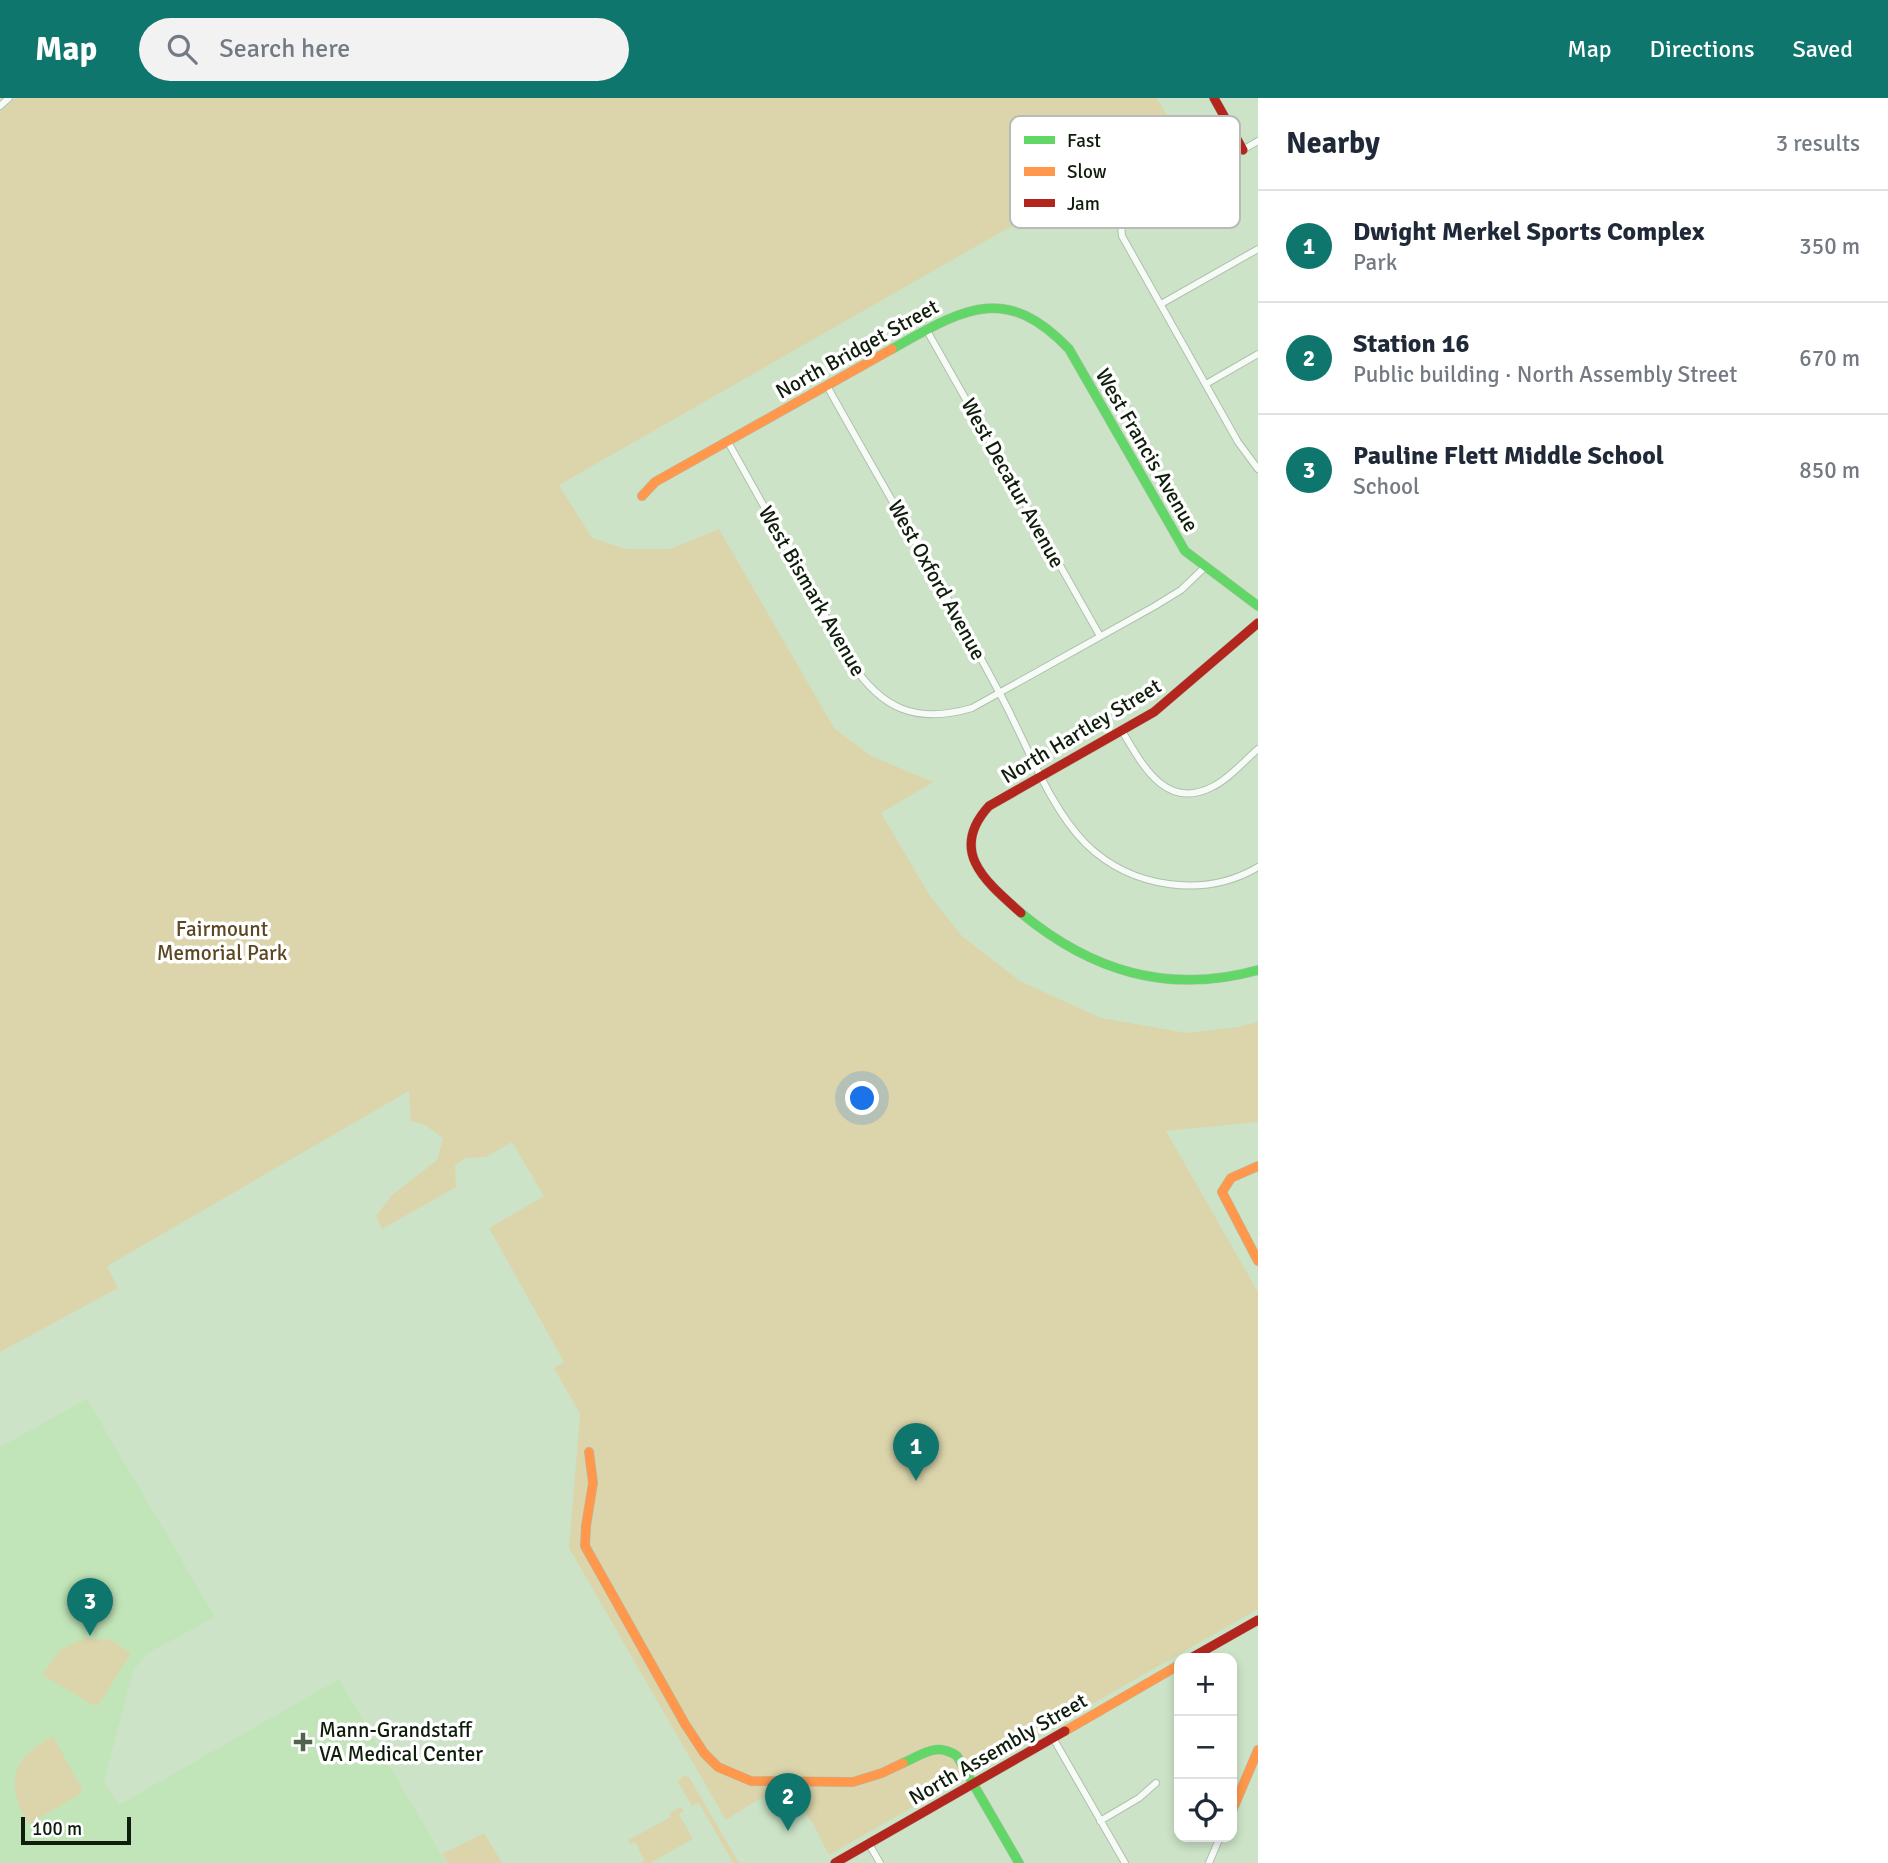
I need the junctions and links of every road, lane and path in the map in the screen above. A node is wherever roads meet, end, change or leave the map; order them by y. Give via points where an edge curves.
1 (9, 98) edge
2 (1214, 98) edge
3 (0, 106) edge
4 (1224, 116) edge
5 (1258, 142) edge
6 (1240, 145) edge
7 (1243, 150) junction
8 (1240, 152) edge
9 (1121, 228) edge
10 (1258, 249) edge
11 (1161, 304) junction
12 (1010, 309) joint
13 (926, 329) junction
14 (1258, 354) edge
15 (1206, 384) junction
16 (827, 386) junction
17 (727, 442) junction
18 (1258, 469) edge
19 (642, 496) dead end
20 (1203, 568) junction
21 (1258, 607) edge
22 (1258, 623) edge
23 (1100, 636) junction
24 (1000, 693) junction
25 (1122, 731) junction
26 (1258, 749) edge
27 (1042, 777) junction
28 (1258, 867) edge
29 (1258, 970) edge
30 (1258, 1166) edge
31 (1258, 1261) edge
32 (589, 1452) dead end
33 (1258, 1620) edge
34 (1200, 1653) edge
35 (1174, 1668) edge
36 (1053, 1738) junction
37 (1258, 1750) edge
38 (1156, 1783) dead end
39 (974, 1784) junction
40 (1237, 1799) edge
41 (1100, 1821) junction
42 (1218, 1842) edge
43 (869, 1844) junction
44 (835, 1863) edge
45 (880, 1863) edge
46 (1019, 1863) edge
47 (1125, 1863) edge
48 (1209, 1863) edge

1 - 3 street
2 - 4 street
5 - 7 street
6 - 7 street
7 - 8 street
9 - 11 street
10 - 11 street
11 - 15 street
12 - 13 street, North Bridget Street via 967,309
12 - 20 street, West Francis Avenue via 1053,330 1069,349 1173,534
13 - 16 street, North Bridget Street
13 - 23 street, West Decatur Avenue
14 - 15 street
15 - 18 street
16 - 17 street, North Bridget Street
16 - 24 street, West Oxford Avenue
17 - 19 street, North Bridget Street via 655,482
17 - 24 street, West Bismark Avenue via 851,662 881,698 922,715 949,715
20 - 21 street, West Francis Avenue via 1244,592
20 - 23 street, West Bismark Avenue via 1181,590
22 - 25 street, North Hartley Street via 1154,712
23 - 24 street, West Bismark Avenue
24 - 27 street, West Oxford Avenue
25 - 26 street via 1154,781 1175,792 1212,788
25 - 27 street, North Hartley Street
27 - 28 street, West Oxford Avenue via 1086,844 1136,876 1169,885 1199,885 1222,882
27 - 29 street, North Hartley Street via 989,806 971,829 976,867 1024,915 1044,932 1100,963 1144,975 1226,978
30 - 31 street via 1229,1180 1222,1192
32 - 39 street via 593,1491 585,1545 691,1734 716,1767 751,1781 840,1783 871,1777 936,1748 957,1756
33 - 34 street
35 - 36 street, North Assembly Street
36 - 39 street, North Assembly Street
36 - 41 street
37 - 40 street
38 - 41 street
39 - 43 street, North Assembly Street
39 - 46 street
41 - 47 street
42 - 48 street
43 - 44 street, North Assembly Street
43 - 45 street

